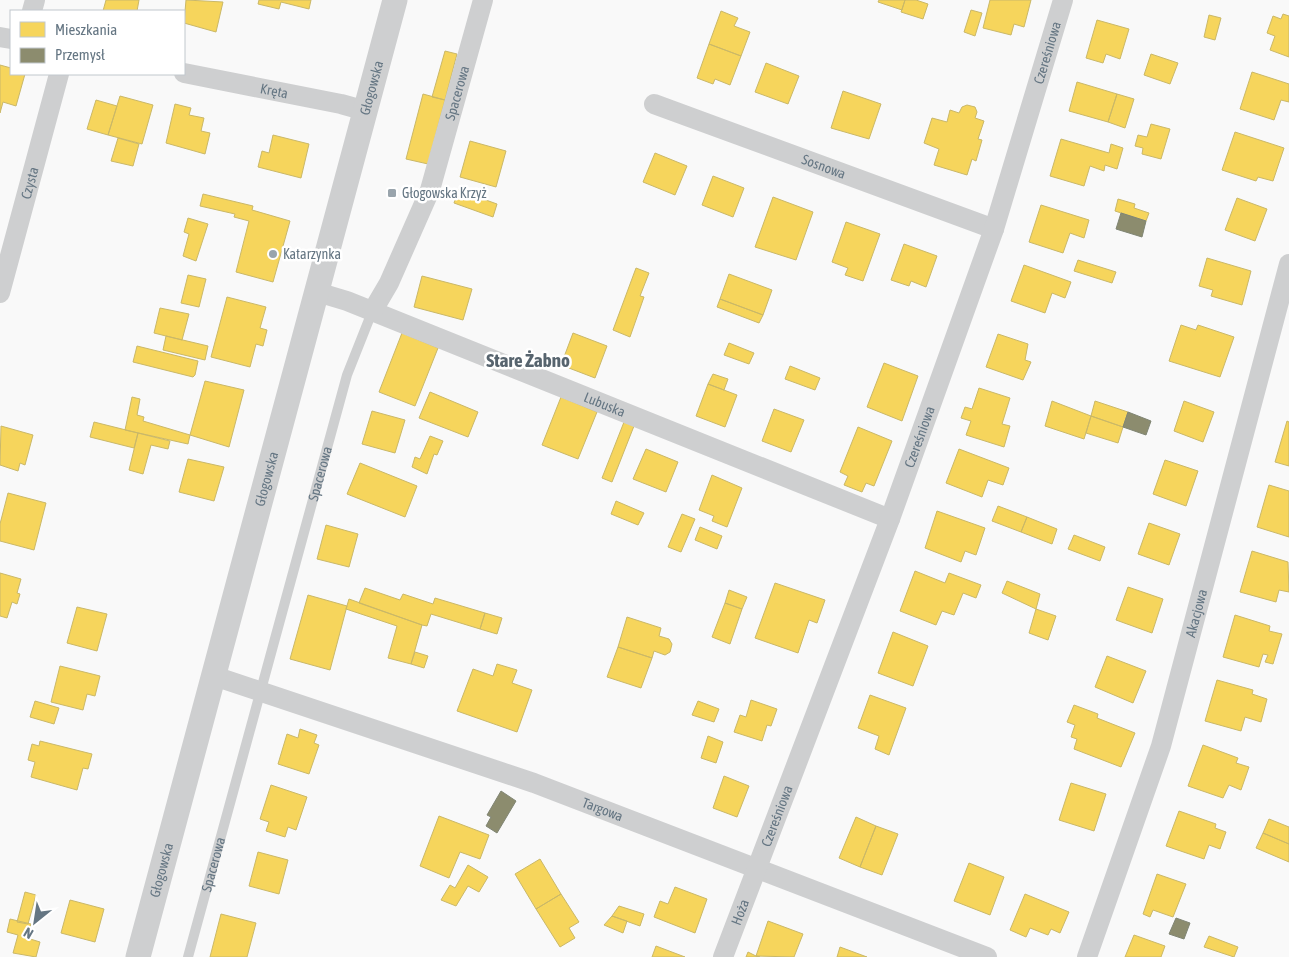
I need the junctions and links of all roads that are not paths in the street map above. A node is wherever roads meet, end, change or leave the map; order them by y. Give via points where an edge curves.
1 (396, 0) edge
2 (483, 0) edge
3 (1063, 0) edge
4 (185, 72) edge
5 (59, 75) edge
6 (654, 104) dead end
7 (366, 111) junction
8 (994, 229) junction
9 (1289, 264) edge
10 (317, 292) junction
11 (0, 293) edge
12 (372, 312) junction
13 (890, 519) junction
14 (214, 676) junction
15 (260, 690) junction
16 (756, 867) junction
17 (138, 957) edge
18 (188, 957) edge
19 (722, 957) edge
20 (987, 957) edge
21 (1087, 957) edge

1 - 7 street, Głogowska
2 - 12 street, Spacerowa via 430,190 389,283
3 - 8 street, Czereśniowa
4 - 7 street, Kręta
5 - 11 street, Czysta
6 - 8 street, Sosnowa
7 - 10 street, Głogowska
8 - 13 street, Czereśniowa
9 - 21 street, Akacjowa via 1161,746
10 - 12 street, Lubuska
10 - 14 street, Głogowska
12 - 13 street, Lubuska
12 - 15 lane, Spacerowa via 347,375
13 - 16 street, Czereśniowa
14 - 15 street, Targowa
14 - 17 street, Głogowska
15 - 16 street, Targowa via 534,783
15 - 18 lane, Spacerowa
16 - 19 street, Hoża
16 - 20 street, Targowa

